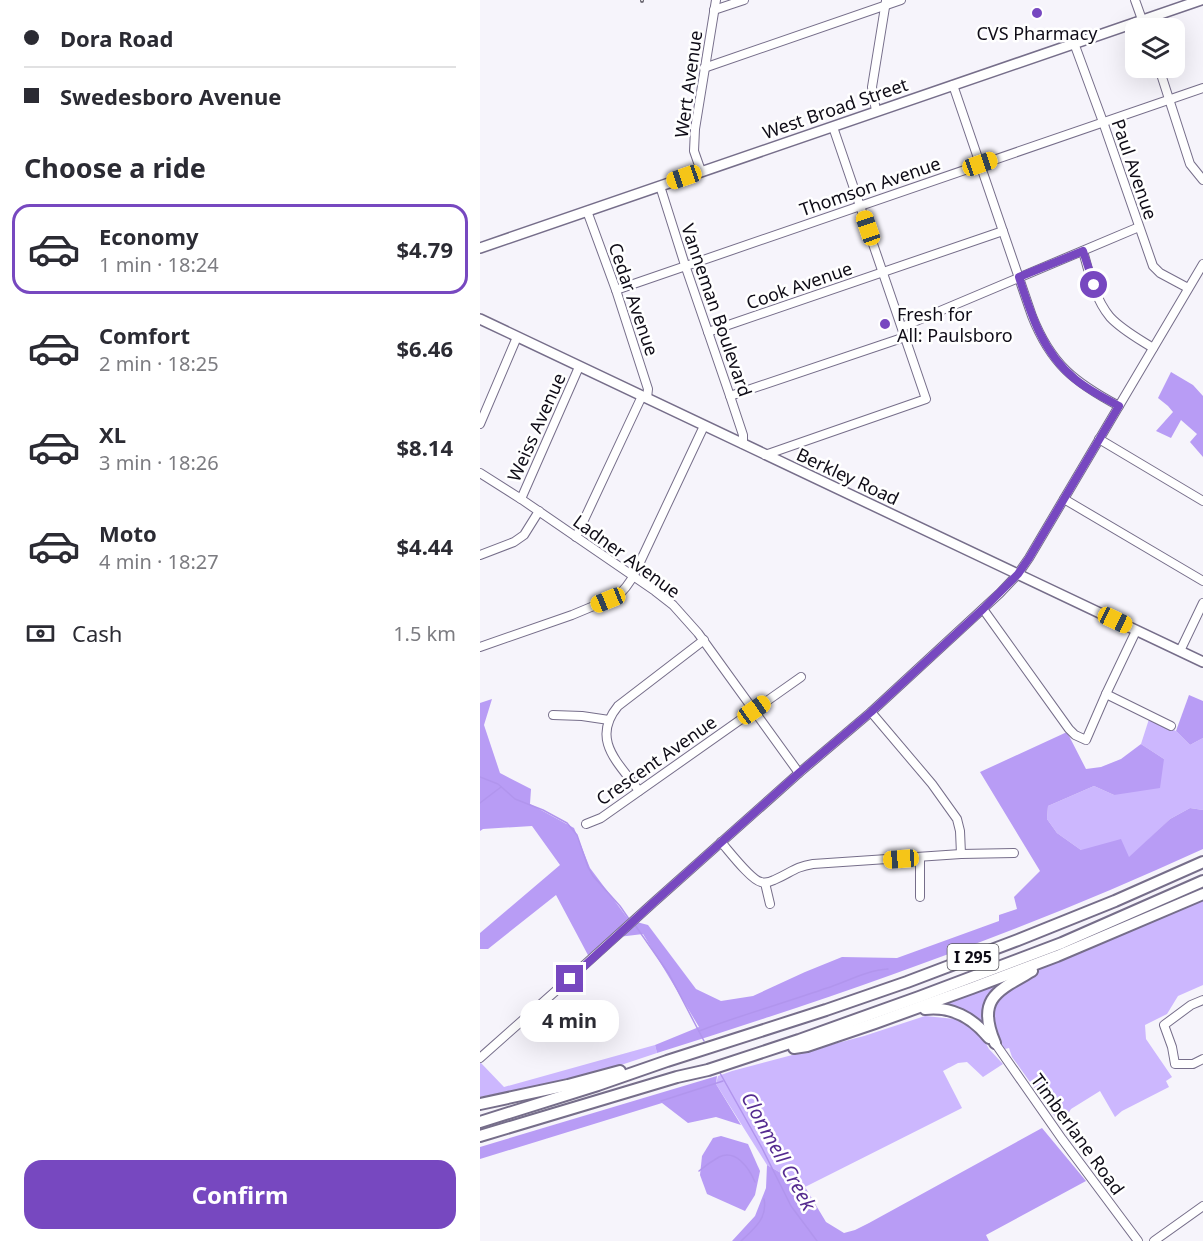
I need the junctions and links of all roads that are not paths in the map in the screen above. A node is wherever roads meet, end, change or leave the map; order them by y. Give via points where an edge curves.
1 (716, 0) edge
2 (744, 0) edge
3 (901, 0) edge
4 (1135, 0) edge
5 (1201, 0) edge
6 (885, 3) edge
7 (714, 10) junction
8 (1142, 18) edge
9 (1158, 18) edge
10 (1125, 29) edge
11 (1074, 44) junction
12 (704, 68) junction
13 (1163, 78) edge
14 (953, 85) junction
15 (1203, 88) edge
16 (1170, 99) junction
17 (876, 111) junction
18 (1103, 122) junction
19 (833, 127) junction
20 (980, 164) junction
21 (701, 171) junction
22 (1203, 180) edge
23 (660, 186) junction
24 (860, 205) junction
25 (587, 211) junction
26 (1139, 227) junction
27 (1003, 231) junction
28 (480, 248) edge
29 (1083, 251) junction
30 (1203, 264) edge
31 (685, 265) junction
32 (883, 272) junction
33 (1201, 274) edge
34 (1019, 277) junction
35 (1188, 288) junction
36 (616, 290) junction
37 (480, 319) edge
38 (902, 327) junction
39 (708, 332) junction
40 (517, 337) junction
41 (905, 337) junction
42 (1153, 348) junction
43 (579, 367) junction
44 (730, 396) junction
45 (645, 397) junction
46 (1119, 406) junction
47 (480, 424) edge
48 (704, 426) junction
49 (1099, 439) junction
50 (743, 444) junction
51 (765, 455) junction
52 (480, 473) edge
53 (521, 499) junction
54 (1064, 499) junction
55 (1203, 501) edge
56 (539, 511) junction
57 (576, 537) junction
58 (480, 555) edge
59 (1018, 574) junction
60 (633, 577) junction
61 (1203, 581) edge
62 (1203, 603) edge
63 (983, 609) junction
64 (1136, 631) junction
65 (704, 640) junction
66 (480, 647) edge
67 (1180, 651) junction
68 (1203, 662) edge
69 (801, 677) dead end
70 (1106, 694) junction
71 (754, 710) junction
72 (871, 712) junction
73 (552, 715) dead end
74 (609, 720) junction
75 (1171, 726) dead end
76 (800, 772) junction
77 (639, 791) junction
78 (586, 824) dead end
79 (721, 842) junction
80 (1014, 853) dead end
81 (961, 854) junction
82 (1203, 856) edge
83 (920, 858) junction
84 (1203, 862) edge
85 (1203, 881) edge
86 (765, 883) junction
87 (1133, 894) junction
88 (1203, 894) edge
89 (920, 897) dead end
90 (770, 904) dead end
91 (1057, 956) junction
92 (1203, 1000) edge
93 (913, 1010) junction
94 (995, 1043) junction
95 (480, 1058) edge
96 (743, 1058) junction
97 (1203, 1059) edge
98 (667, 1061) junction
99 (480, 1104) edge
100 (480, 1122) edge
101 (480, 1136) edge
102 (1203, 1206) edge
103 (1138, 1241) edge
104 (1154, 1241) edge

1 - 7 street, Wert Avenue
2 - 7 street
3 - 6 street
4 - 8 street
5 - 9 main road, West Broad Street
6 - 12 street
6 - 17 street via 872,87
7 - 12 street, Wert Avenue
10 - 11 main road, West Broad Street
11 - 14 main road, West Broad Street
11 - 18 street, Paul Avenue
12 - 21 street, Wert Avenue via 694,145
13 - 16 street
14 - 17 main road, West Broad Street
14 - 20 street
15 - 16 street, Thomson Avenue
16 - 18 street, Thomson Avenue
16 - 22 street via 1190,164
17 - 19 main road, West Broad Street
18 - 20 street, Thomson Avenue
18 - 26 street, Paul Avenue
19 - 21 main road, West Broad Street
19 - 24 street
20 - 24 street, Thomson Avenue
20 - 27 street
21 - 23 main road, West Broad Street
23 - 25 main road, West Broad Street
23 - 31 street, Vanneman Boulevard
24 - 31 street, Thomson Avenue
24 - 32 street
25 - 28 main road, West Broad Street
25 - 36 street, Cedar Avenue
26 - 29 street
26 - 35 street, Paul Avenue via 1153,266
27 - 32 street, Cook Avenue
27 - 34 street
29 - 34 street
29 - 42 street via 1109,316
30 - 33 street
31 - 36 street, Thomson Avenue
31 - 39 street, Vanneman Boulevard
32 - 38 street
32 - 39 street, Cook Avenue
33 - 35 street
34 - 38 street
34 - 46 street via 1035,323 1053,356 1076,379
35 - 42 street
36 - 45 street, Cedar Avenue via 648,389
37 - 40 main road, Berkley Road
38 - 41 street
39 - 44 street, Vanneman Boulevard
40 - 43 main road, Berkley Road
40 - 47 street
41 - 44 street
41 - 51 street via 926,399
42 - 46 street
43 - 45 main road, Berkley Road
43 - 53 street, Weiss Avenue
44 - 50 street, Vanneman Boulevard
45 - 48 main road, Berkley Road
45 - 57 street
46 - 49 street
48 - 50 main road, Berkley Road
48 - 60 street
49 - 54 street
49 - 55 street
50 - 51 main road, Berkley Road
51 - 59 main road, Berkley Road
52 - 53 street, Ladner Avenue
53 - 56 street, Ladner Avenue
54 - 59 street
54 - 61 street
56 - 57 street, Ladner Avenue
56 - 58 street via 524,535
57 - 60 street, Ladner Avenue
59 - 63 street
59 - 64 main road, Berkley Road
60 - 65 street, Ladner Avenue via 673,605
60 - 66 street via 618,596
62 - 67 street
63 - 70 street via 1075,735 1086,740
63 - 72 street
64 - 67 main road, Berkley Road
64 - 70 street
65 - 71 street, Ladner Avenue
65 - 74 street via 618,706
67 - 68 main road, Berkley Road
69 - 71 street, Crescent Avenue
70 - 75 street
71 - 76 street, Ladner Avenue
71 - 77 street, Crescent Avenue
72 - 76 street
72 - 81 street via 957,819
73 - 74 street
74 - 77 street via 605,733 608,747
76 - 79 street
77 - 78 street, Crescent Avenue
79 - 86 street via 752,877
79 - 95 street
80 - 81 street
81 - 83 street
82 - 87 highway via 1142,883
83 - 86 street via 805,865
83 - 89 street
84 - 87 highway, I 295
85 - 96 highway, I 295 via 1062,944
86 - 90 street
87 - 98 highway, I 295 via 907,982
88 - 91 highway
91 - 93 highway
91 - 94 highway via 993,998 988,1017
92 - 97 street via 1164,1025 1175,1064 1193,1064
93 - 94 highway via 946,1009 962,1014
93 - 96 highway via 807,1046
94 - 103 street, Timberlane Road
96 - 101 highway, I 295
98 - 99 highway
98 - 100 highway, I 295
102 - 104 street

